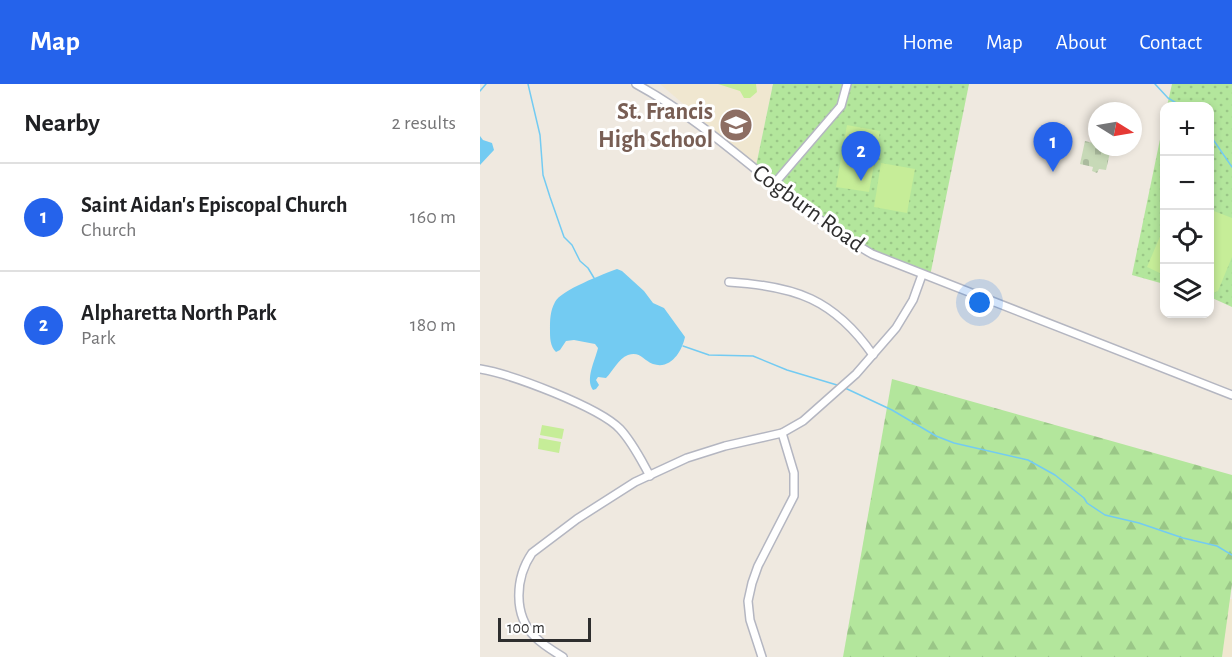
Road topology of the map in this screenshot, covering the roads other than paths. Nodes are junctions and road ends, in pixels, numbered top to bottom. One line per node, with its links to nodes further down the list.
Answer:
1 (636, 84): 3 (street, Cogburn Road)
2 (847, 84): 3 (street)
3 (774, 184): 4 (street, Cogburn Road)
4 (922, 275): 6 (street); 8 (street, Cogburn Road)
5 (729, 282): 6 (street)
6 (873, 355): 9 (street)
7 (480, 369): 10 (street)
8 (1232, 395)
9 (782, 433): 10 (street); 12 (street)
10 (650, 476): 11 (street)
11 (563, 657)
12 (762, 657)

